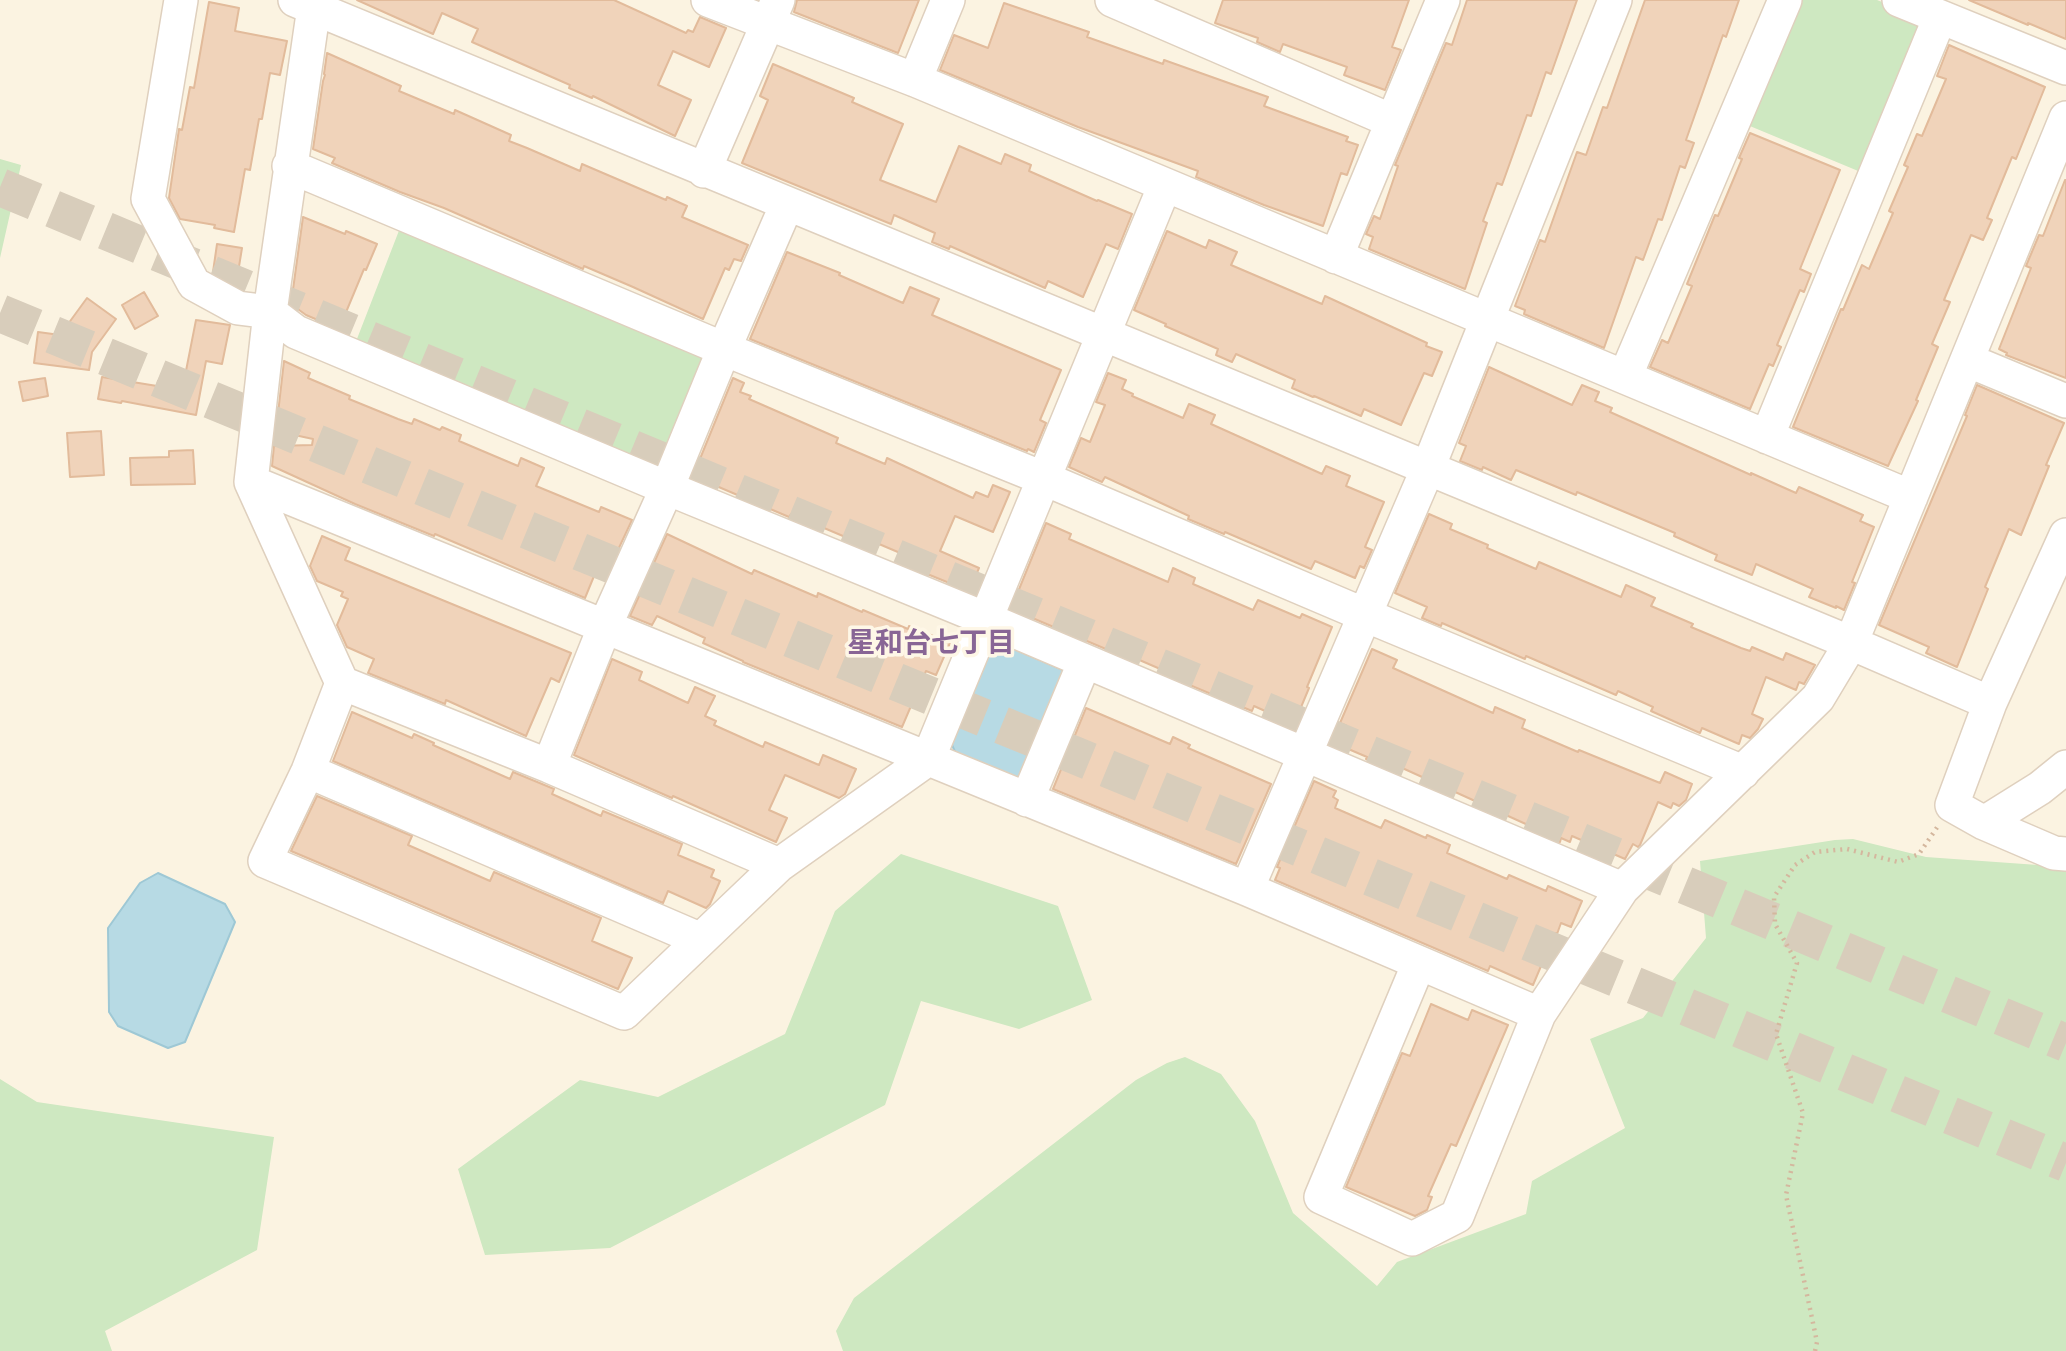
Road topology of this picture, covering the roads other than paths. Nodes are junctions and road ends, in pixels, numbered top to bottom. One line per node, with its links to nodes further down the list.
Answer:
1 (181, 0): 21 (street)
2 (708, 0): 10 (street)
3 (948, 0): 13 (street)
4 (1112, 0): 15 (street)
5 (1443, 0): 15 (street)
6 (1615, 0): 22 (street)
7 (1785, 0): 26 (street)
8 (1899, 0): 11 (street)
9 (308, 3): 16 (street); 17 (street)
10 (773, 12): 13 (street); 17 (street)
11 (1940, 17): 12 (street); 28 (street)
12 (2066, 68)
13 (915, 80): 18 (street)
14 (2066, 118): 25 (street)
15 (1392, 121): 20 (street)
16 (289, 166): 21 (street); 24 (street)
17 (704, 171): 19 (street)
18 (1165, 185): 20 (street); 23 (street)
19 (787, 204): 23 (street); 24 (street)
20 (1336, 257): 22 (street)
21 (270, 312): 31 (street); 32 (street)
22 (1487, 320): 26 (street); 29 (street)
23 (1102, 334): 29 (street); 30 (street)
24 (724, 349): 30 (street); 32 (street)
25 (1967, 360): 27 (street); 33 (street)
26 (1625, 377): 28 (street)
27 (2066, 401)
28 (1767, 437): 33 (street)
29 (1428, 468): 35 (street); 38 (street)
30 (1045, 479): 35 (street); 36 (street)
31 (251, 482): 37 (street); 40 (street)
32 (667, 488): 36 (street); 37 (street)
33 (1911, 497): 38 (street)
34 (2066, 535): 41 (street)
35 (1365, 615): 42 (street); 47 (street)
36 (986, 619): 39 (street); 43 (street)
37 (605, 626): 43 (street); 44 (street)
38 (1851, 643): 41 (street); 47 (street)
39 (1085, 661): 42 (street); 48 (street)
40 (342, 683): 44 (street); 46 (street)
41 (1990, 703): 49 (street)
42 (1306, 753): 52 (street); 53 (street)
43 (928, 759): 48 (street); 51 (street)
44 (549, 766): 51 (street)
45 (2066, 767): 49 (street)
46 (308, 771): 54 (street); 54 (street)
47 (1743, 772): 53 (street)
48 (1027, 800): 52 (street)
49 (1984, 824): 50 (street)
50 (2066, 854)
51 (779, 865): 54 (street)
52 (1247, 889): 55 (street)
53 (1622, 889): 56 (street)
54 (699, 939)
55 (1419, 962): 56 (street); 56 (street)
56 (1539, 1014)

